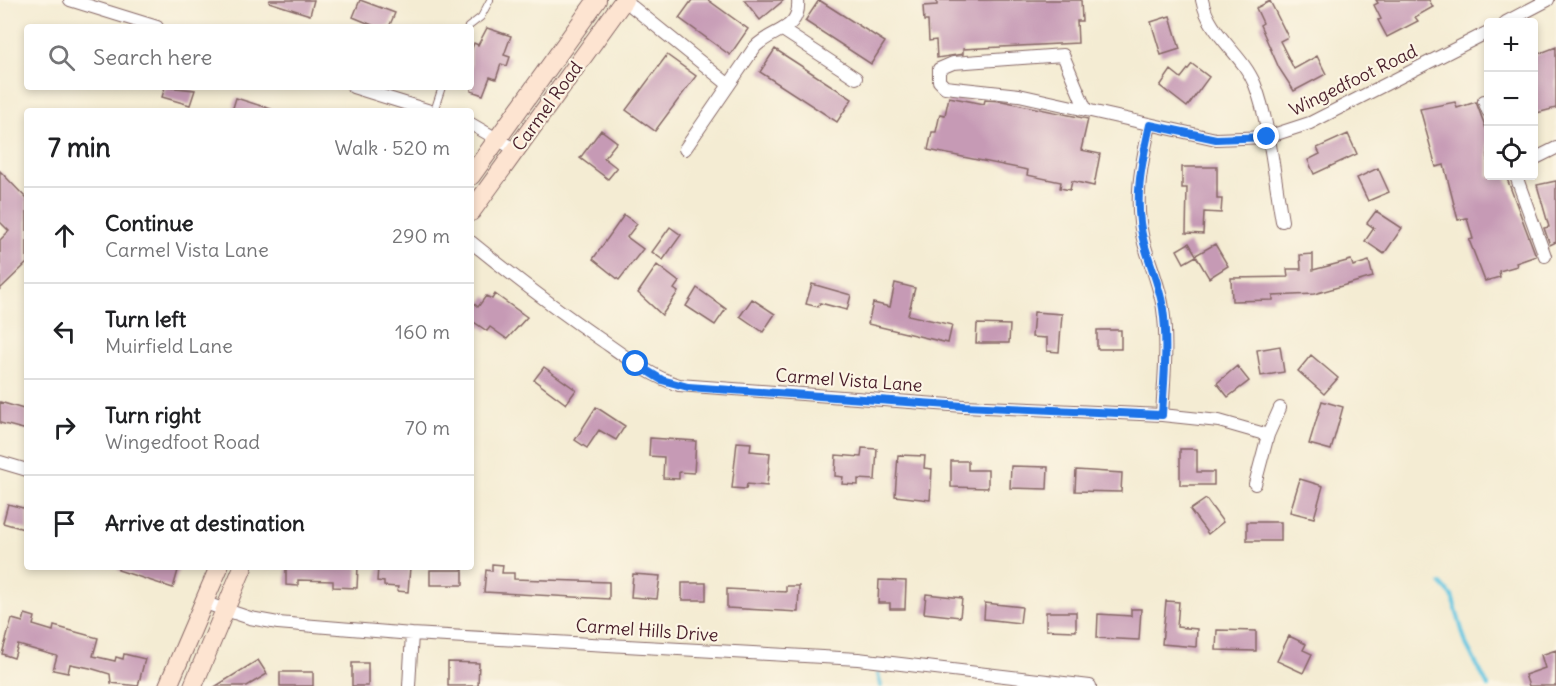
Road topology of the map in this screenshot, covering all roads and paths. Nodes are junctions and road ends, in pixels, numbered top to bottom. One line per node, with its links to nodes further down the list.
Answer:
1 (70, 0): 9 (street)
2 (490, 0): 10 (lane)
3 (597, 0): 23 (main road, Carmel Road)
4 (624, 0): 14 (street); 26 (main road, Carmel Road)
5 (798, 0): 11 (street)
6 (1202, 0): 22 (street)
7 (1548, 0): 8 (street)
8 (1514, 18)
9 (147, 24)
10 (472, 24)
11 (784, 31): 13 (street); 14 (street)
12 (1484, 34): 22 (street, Wingedfoot Road)
13 (856, 78)
14 (729, 85): 25 (street)
15 (363, 90): 17 (street)
16 (441, 90): 18 (lane)
17 (422, 108)
18 (433, 108)
19 (1086, 110): 19 (street, Wingedfoot Road); 20 (street, Wingedfoot Road)
20 (1150, 125): 22 (street, Wingedfoot Road); 35 (street)
21 (474, 126): 23 (street)
22 (1267, 137): 31 (street)
23 (498, 138): 26 (street); 28 (main road, Carmel Road)
24 (1556, 148): 27 (street)
25 (685, 149)
26 (516, 150): 30 (main road, Carmel Road)
27 (1538, 157)
28 (474, 172)
29 (1517, 180): 33 (street)
30 (474, 208)
31 (1282, 221)
32 (474, 244): 35 (street, Carmel Vista Lane)
33 (1545, 256)
34 (1280, 408): 36 (street)
35 (1162, 415): 36 (street, Carmel Vista Lane)
36 (1268, 435): 39 (street)
37 (0, 462): 38 (street)
38 (24, 469)
39 (1255, 484)
40 (218, 570): 42 (main road)
41 (242, 570): 43 (main road)
42 (205, 603): 43 (street, Carmel Hills Drive); 46 (main road)
43 (225, 610): 44 (street, Carmel Hills Drive); 47 (main road)
44 (412, 634): 45 (street, Carmel Hills Drive); 48 (street)
45 (1011, 681): 49 (street, Carmel Hills Drive)
46 (168, 686)
47 (193, 686)
48 (409, 686)
49 (1090, 686)

